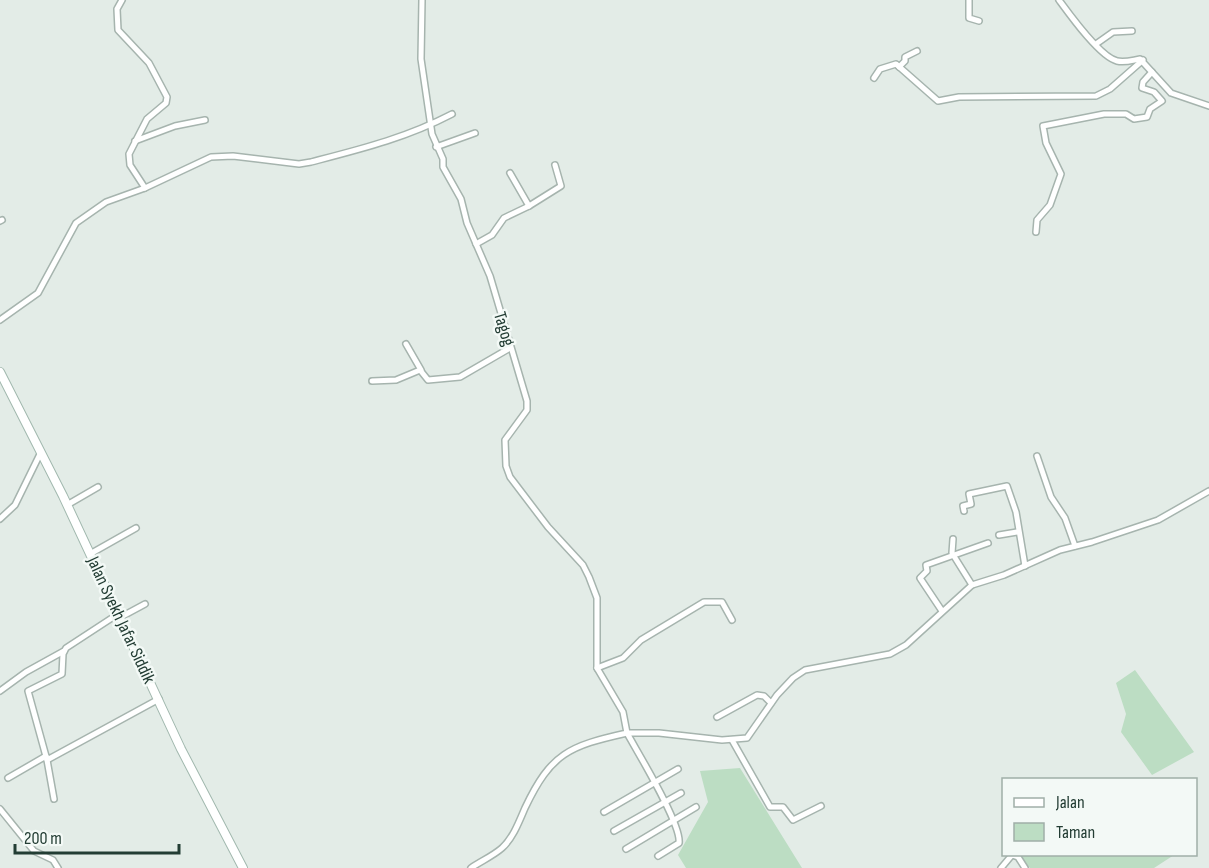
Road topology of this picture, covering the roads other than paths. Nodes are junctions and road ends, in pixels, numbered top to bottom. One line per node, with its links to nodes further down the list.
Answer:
1 (122, 0): 18 (street)
2 (422, 0): 16 (street, Tagog)
3 (969, 0): 5 (street)
4 (1059, 0): 7 (street)
5 (979, 21)
6 (1131, 30): 7 (street)
7 (1096, 44): 9 (street)
8 (917, 51): 10 (street)
9 (1143, 60): 10 (street); 11 (street)
10 (900, 67): 12 (street)
11 (1152, 72): 13 (street); 24 (street)
12 (874, 78)
13 (1209, 106)
14 (452, 114): 16 (street)
15 (205, 120): 18 (street)
16 (431, 126): 19 (street, Tagog); 22 (street)
17 (475, 133): 19 (street)
18 (134, 142): 22 (street)
19 (436, 147): 25 (street, Tagog)
20 (555, 165): 23 (street)
21 (510, 173): 23 (street)
22 (145, 188): 26 (street)
23 (529, 206): 25 (street)
24 (1036, 232)
25 (476, 244): 28 (street, Tagog)
26 (0, 320)
27 (406, 344): 29 (street)
28 (510, 348): 29 (street); 54 (street, Tagog)
29 (421, 370): 31 (street)
30 (0, 372): 32 (main road, Jalan Syekh Jafar Siddik)
31 (372, 381)
32 (41, 452): 36 (main road, Jalan Syekh Jafar Siddik); 38 (street)
33 (1037, 456): 44 (street)
34 (98, 487): 36 (street)
35 (1209, 491): 44 (street)
36 (67, 505): 46 (main road, Jalan Syekh Jafar Siddik)
37 (964, 512): 40 (street)
38 (0, 519)
39 (135, 528): 46 (street)
40 (1017, 532): 41 (street); 47 (street)
41 (999, 535)
42 (953, 539): 45 (street)
43 (988, 543): 45 (street)
44 (1075, 546): 47 (street)
45 (952, 553): 48 (street); 50 (street)
46 (90, 554): 51 (main road, Jalan Syekh Jafar Siddik)
47 (1025, 566): 48 (street)
48 (972, 585): 50 (street)
49 (145, 604): 51 (street)
50 (942, 611): 57 (street)
51 (119, 616): 53 (street); 56 (main road, Jalan Syekh Jafar Siddik)
52 (732, 620): 54 (street)
53 (64, 651): 55 (street); 61 (street)
54 (597, 668): 59 (street)
55 (0, 691)
56 (159, 699): 61 (street); 79 (main road, Jalan Syekh Jafar Siddik)
57 (771, 703): 58 (street); 60 (street)
58 (717, 717)
59 (627, 733): 60 (street); 64 (street); 80 (street)
60 (732, 740): 68 (street)
61 (47, 758): 63 (street); 66 (street)
62 (678, 770): 64 (street)
63 (9, 778)
64 (654, 784): 67 (street); 71 (street)
65 (681, 793): 67 (street)
66 (54, 799)
67 (664, 803): 72 (street); 73 (street)
68 (821, 806)
69 (696, 807): 72 (street)
70 (0, 808): 78 (street)
71 (604, 812)
72 (674, 821): 74 (street); 75 (street)
73 (614, 831)
74 (626, 849)
75 (658, 856)
76 (1011, 856): 81 (street)
77 (1015, 856): 82 (street)
78 (58, 868)
79 (243, 868)
80 (471, 868)
81 (1001, 868)
82 (1025, 868)

